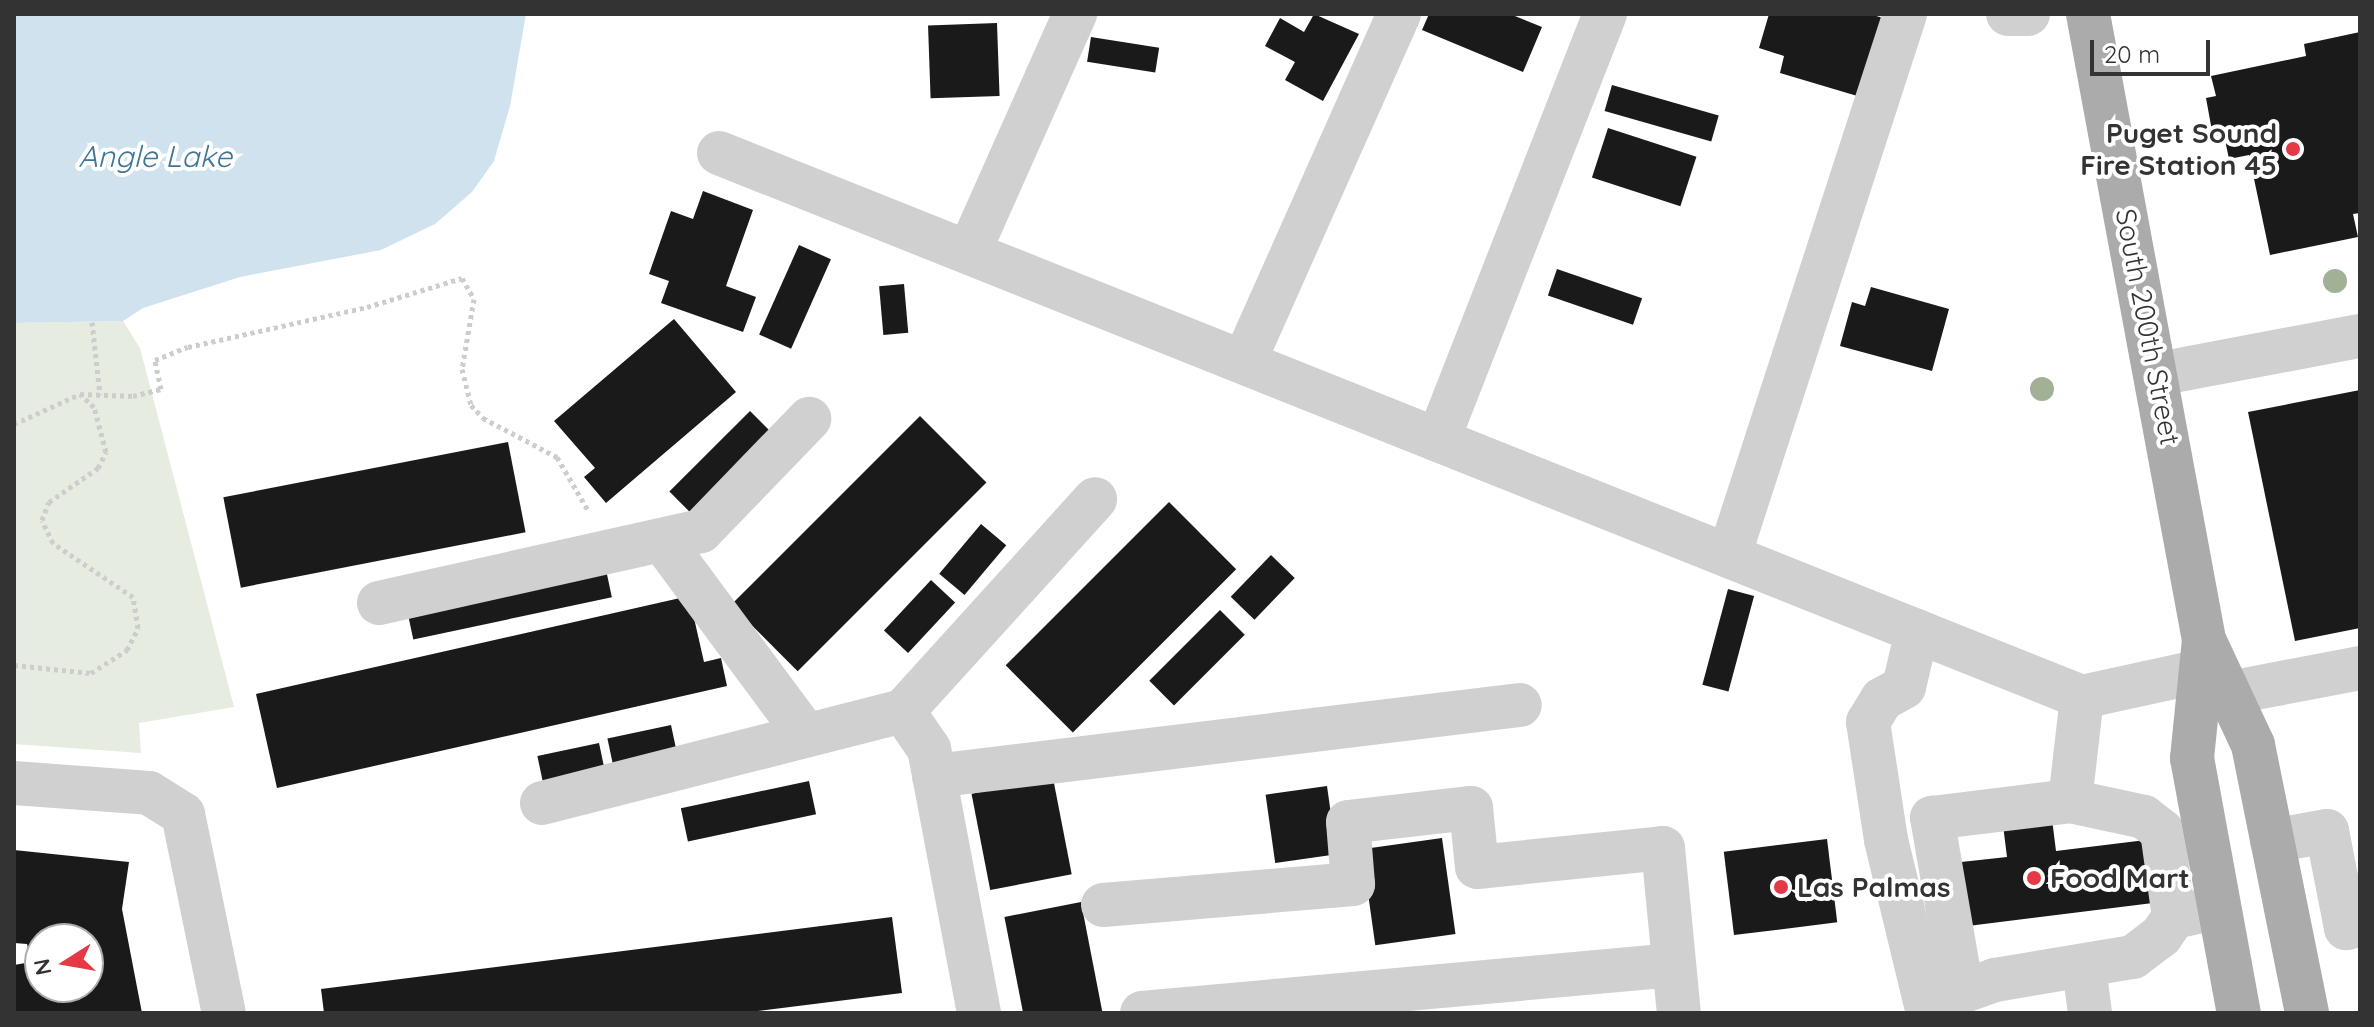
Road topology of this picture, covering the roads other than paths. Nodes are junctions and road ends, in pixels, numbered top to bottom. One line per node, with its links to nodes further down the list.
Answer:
1 (1075, 14): 9 (street)
2 (1399, 14): 11 (street)
3 (1605, 14): 14 (street)
4 (1905, 14): 17 (street)
5 (2008, 14): 6 (street)
6 (2028, 14)
7 (2088, 14): 12 (main road, South 200th Street)
8 (719, 153): 9 (street)
9 (969, 252): 11 (street)
10 (2360, 336): 12 (street)
11 (1244, 362): 14 (street)
12 (2158, 374): 20 (main road, South 200th Street)
13 (809, 419): 16 (street)
14 (1438, 440): 17 (street)
15 (1095, 499): 24 (street)
16 (664, 543): 18 (street); 25 (street)
17 (1729, 556): 19 (street)
18 (379, 603)
19 (1917, 631): 22 (street); 38 (street)
20 (2212, 668): 21 (street); 22 (street); 30 (main road, South 200th Street); 32 (main road, South 200th Street)
21 (2360, 668)
22 (2082, 697): 28 (street)
23 (1520, 705): 26 (street)
24 (903, 711): 25 (street); 26 (street)
25 (806, 735): 29 (street)
26 (934, 776): 40 (street)
27 (14, 783): 39 (street)
28 (2070, 801): 33 (street); 38 (street)
29 (542, 803)
30 (2272, 841): 34 (street); 45 (main road, South 200th Street)
31 (1103, 905): 35 (street)
32 (2220, 909): 33 (street); 44 (main road, South 200th Street)
33 (2174, 917): 36 (street)
34 (2360, 925)
35 (1674, 965): 37 (street); 42 (street)
36 (2084, 967): 38 (street); 43 (street)
37 (1417, 1001): 41 (street)
38 (1939, 1003)
39 (224, 1013)
40 (979, 1013)
41 (1142, 1013)
42 (1679, 1013)
43 (2090, 1013)
44 (2239, 1013)
45 (2307, 1013)

